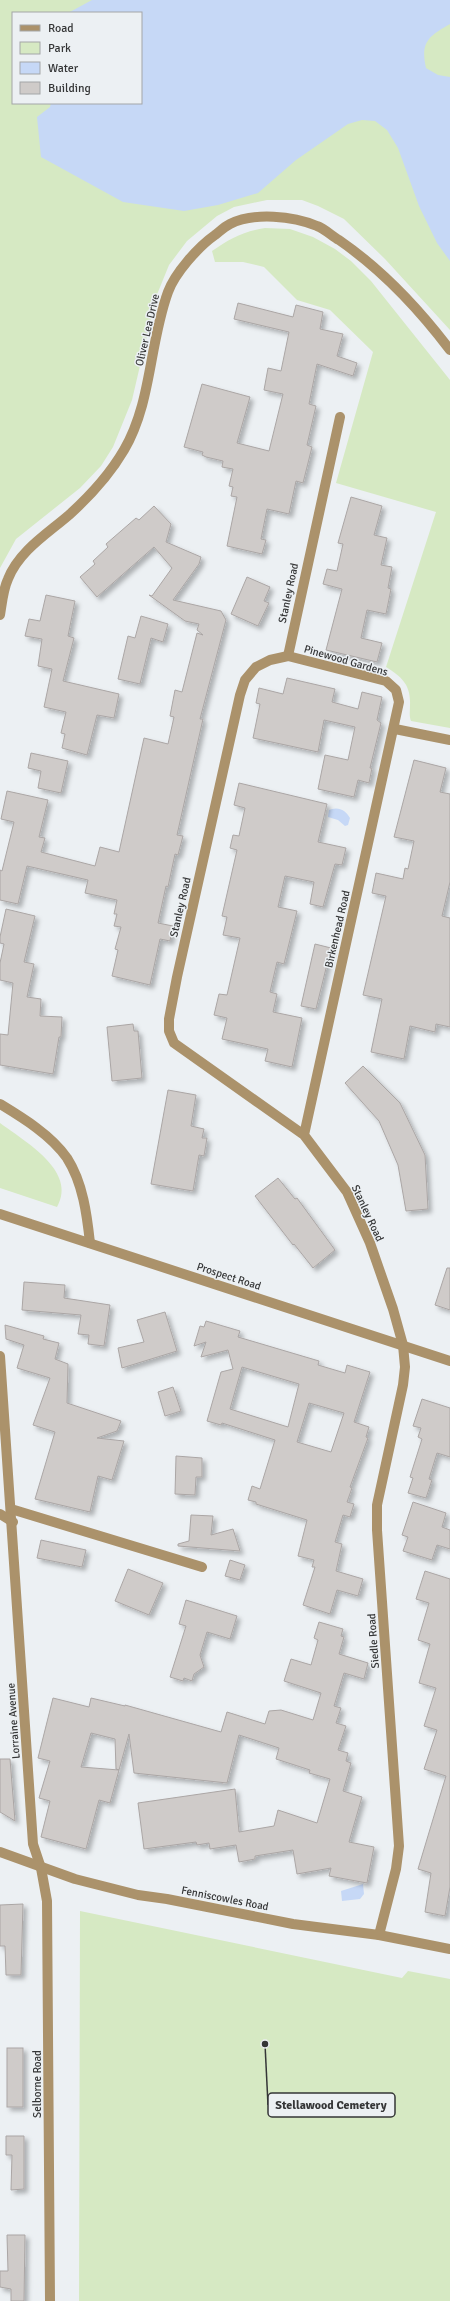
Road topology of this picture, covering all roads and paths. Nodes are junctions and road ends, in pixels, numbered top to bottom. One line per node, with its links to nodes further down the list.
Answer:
1 (450, 350): 3 (street, Oliver Lea Drive)
2 (340, 417): 4 (street, Stanley Road)
3 (0, 615)
4 (288, 656): 5 (street, Pinewood Gardens); 8 (street, Stanley Road)
5 (395, 729): 6 (street); 8 (street, Birkenhead Road)
6 (450, 740)
7 (0, 1104): 10 (street)
8 (304, 1135): 11 (street, Stanley Road)
9 (0, 1214): 10 (street, Prospect Road)
10 (90, 1243): 11 (street, Prospect Road)
11 (403, 1345): 13 (street, Prospect Road); 20 (street, Siedle Road)
12 (0, 1356): 14 (street, Lorraine Avenue)
13 (450, 1361)
14 (11, 1509): 16 (street, Lorraine Avenue); 17 (street)
15 (0, 1514): 16 (street)
16 (13, 1522): 19 (street, Lorraine Avenue)
17 (202, 1566)
18 (0, 1852): 19 (street, Fenniscowles Road)
19 (41, 1868): 20 (street, Fenniscowles Road); 22 (street, Selborne Road)
20 (379, 1935): 21 (street, Fenniscowles Road)
21 (450, 1949)
22 (50, 2301)

